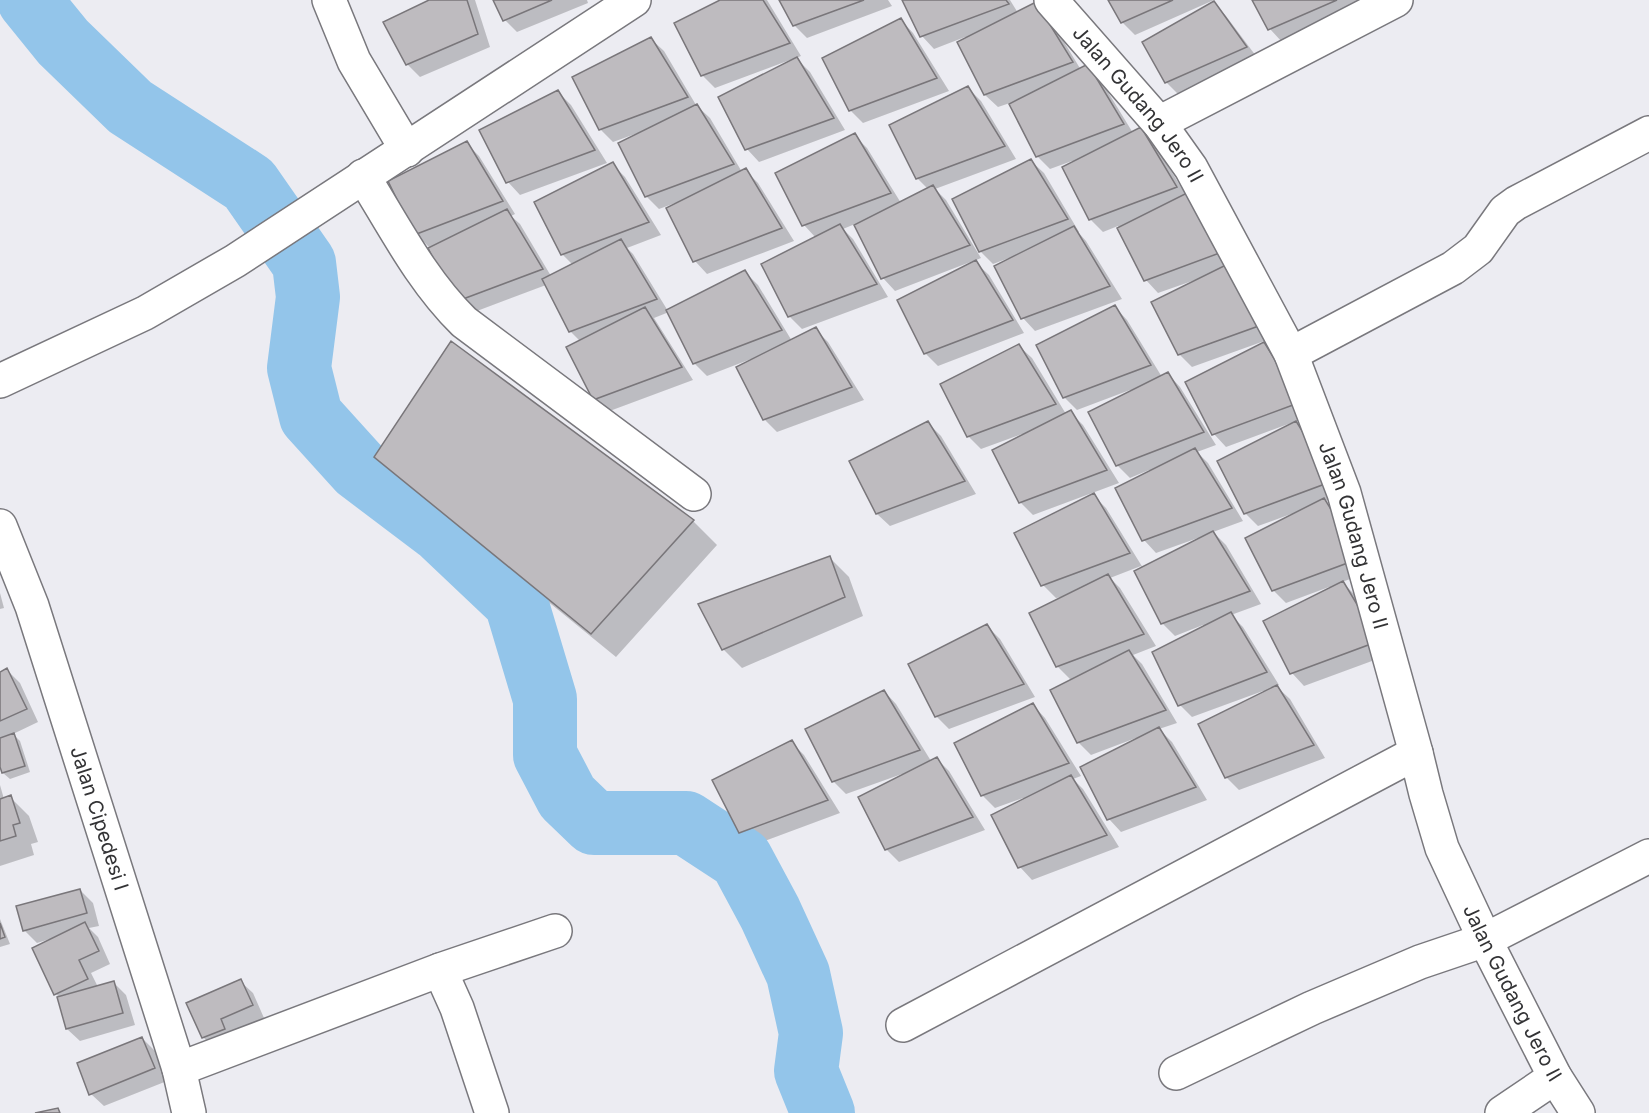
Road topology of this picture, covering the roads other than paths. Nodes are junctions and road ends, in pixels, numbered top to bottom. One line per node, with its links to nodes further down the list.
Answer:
1 (329, 0): 7 (street)
2 (634, 0): 7 (street)
3 (1051, 0): 5 (street, Jalan Gudang Jero II)
4 (1396, 0): 5 (street)
5 (1159, 123): 9 (street, Jalan Gudang Jero II)
6 (1649, 133): 9 (street)
7 (407, 150): 8 (street)
8 (363, 176): 10 (street); 11 (street)
9 (1291, 354): 13 (street, Jalan Gudang Jero II)
10 (0, 381)
11 (694, 494)
12 (0, 526): 19 (street, Jalan Cipedesi I)
13 (1416, 753): 16 (street, Jalan Gudang Jero II); 18 (street)
14 (1649, 856): 16 (street)
15 (555, 932): 17 (street)
16 (1485, 940): 20 (street); 21 (street, Jalan Gudang Jero II)
17 (440, 970): 19 (street); 23 (street)
18 (903, 1025)
19 (179, 1069): 22 (street, Jalan Cipedesi I)
20 (1176, 1073)
21 (1556, 1077): 24 (street); 25 (street, Jalan Gudang Jero II)
22 (189, 1113)
23 (492, 1113)
24 (1502, 1113)
25 (1578, 1113)

